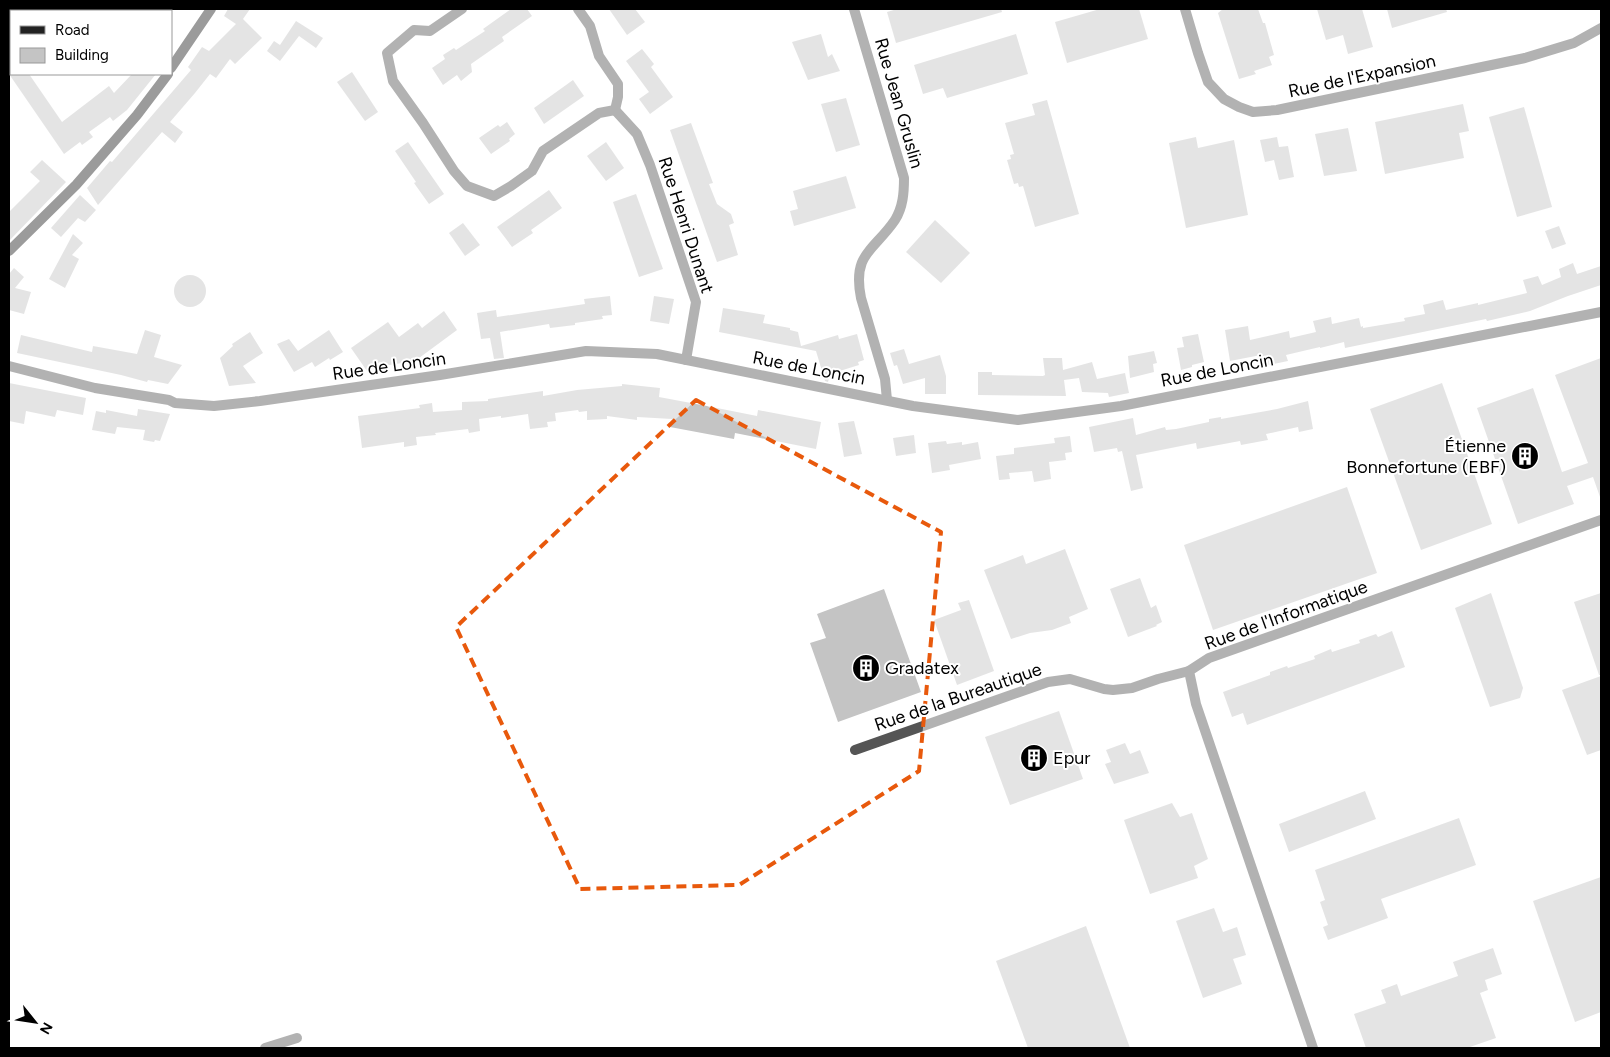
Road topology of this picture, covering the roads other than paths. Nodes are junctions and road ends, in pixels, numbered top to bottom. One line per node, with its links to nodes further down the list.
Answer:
1 (211, 9): 7 (main road)
2 (462, 9): 9 (street)
3 (578, 9): 9 (street)
4 (854, 9): 14 (street, Rue Jean Gruslin)
5 (1185, 9): 6 (street, Rue de l'Expansion)
6 (1601, 28)
7 (172, 67)
8 (167, 75): 10 (main road)
9 (615, 110): 12 (street, Rue Henri Dunant)
10 (9, 251)
11 (1601, 312): 14 (street, Rue de Loncin)
12 (686, 360): 13 (street, Rue de Loncin); 14 (street, Rue de Loncin)
13 (9, 366)
14 (887, 400)
15 (1601, 520): 16 (street, Rue de l'Informatique)
16 (1189, 671): 17 (street, Rue de la Bureautique); 20 (street, Rue de l'Informatique)
17 (854, 750)
18 (297, 1038): 19 (street)
19 (265, 1048)
20 (1313, 1048)

